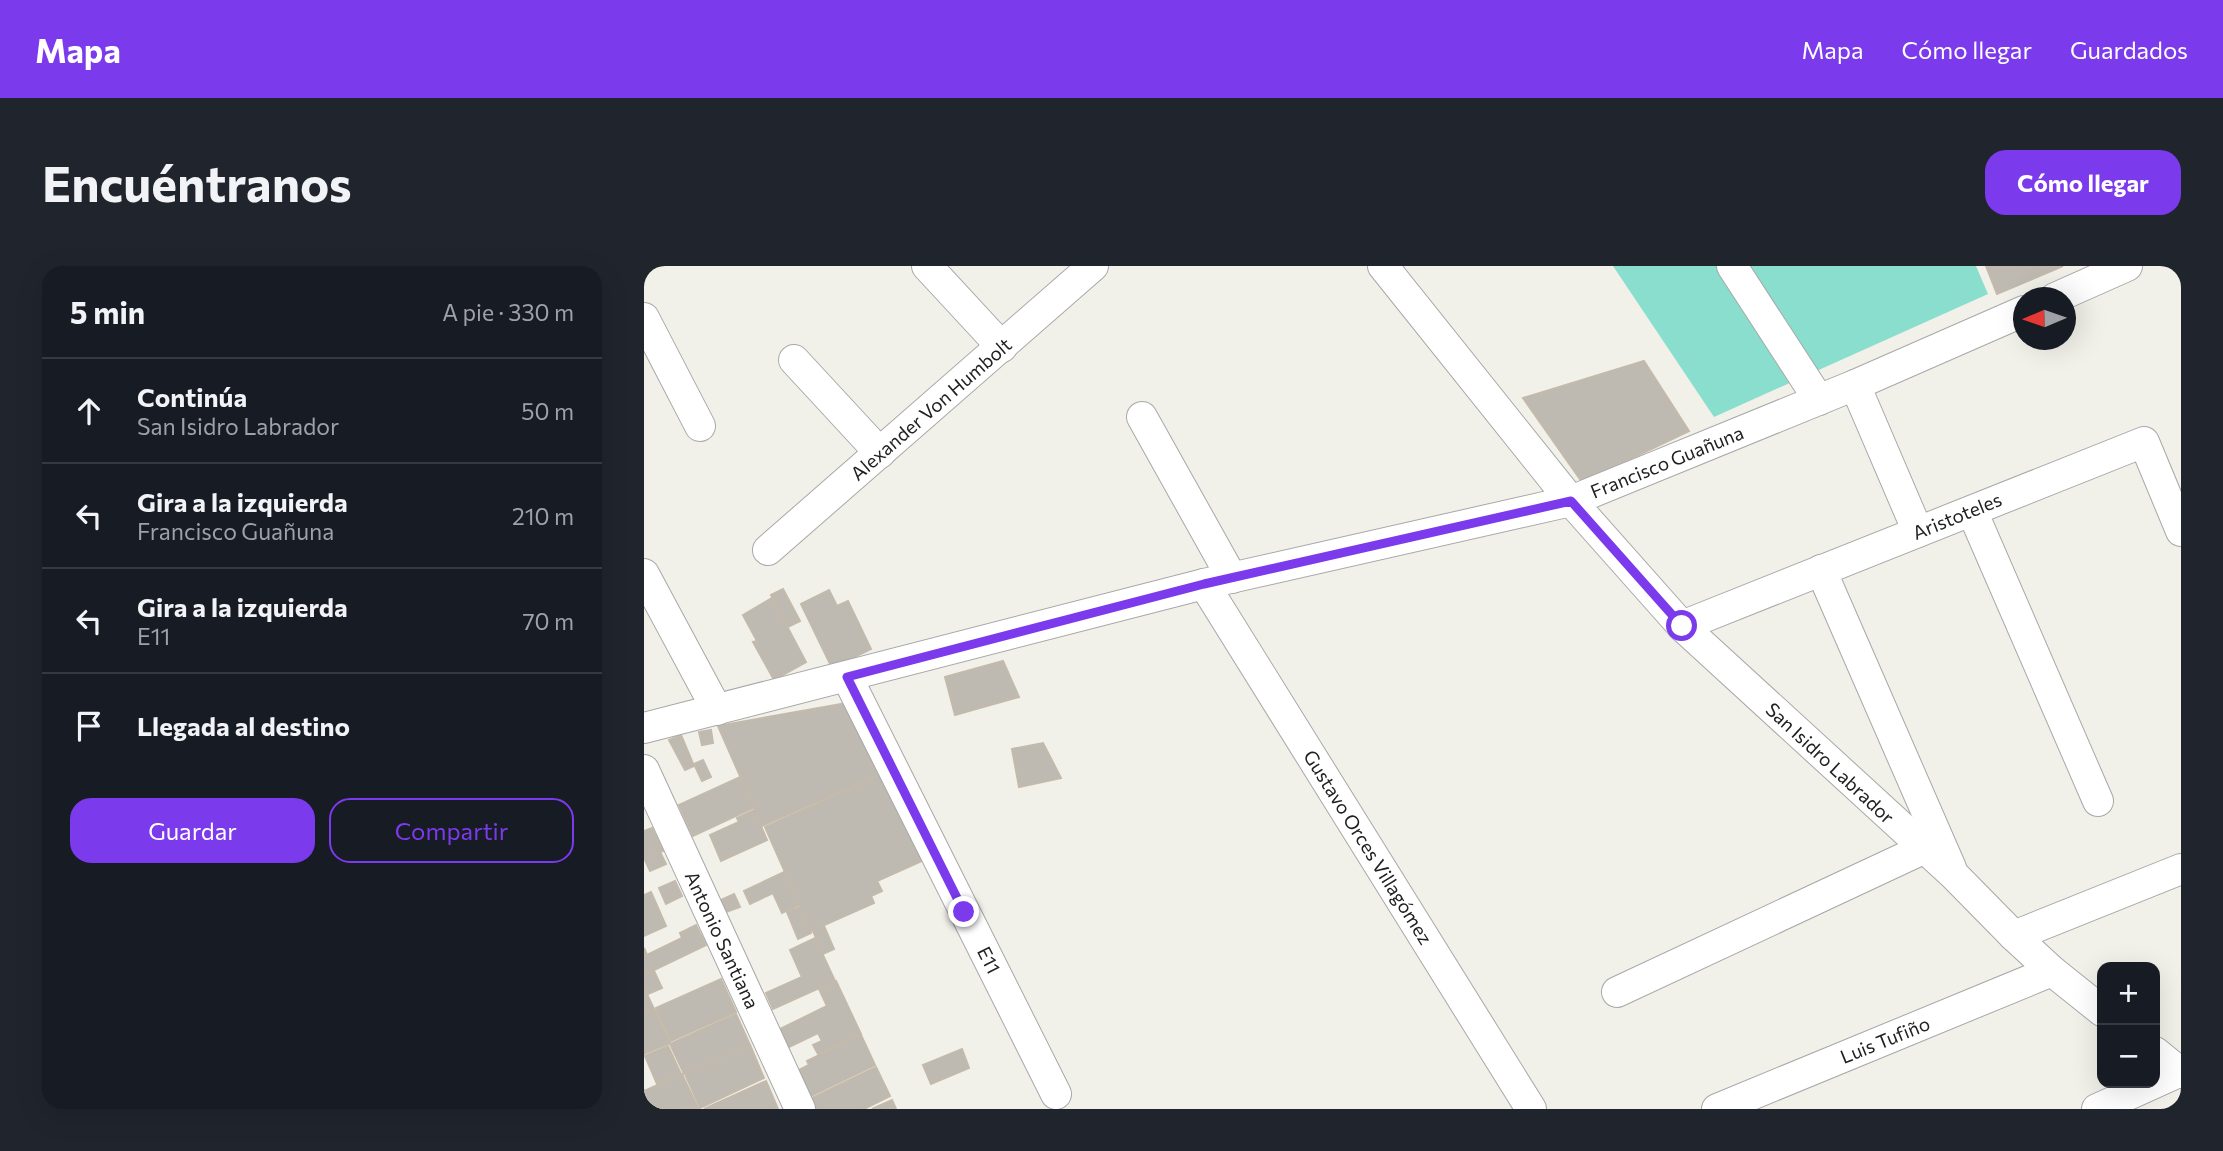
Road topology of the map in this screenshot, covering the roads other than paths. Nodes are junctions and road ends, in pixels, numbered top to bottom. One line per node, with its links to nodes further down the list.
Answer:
1 (927, 266): 9 (street)
2 (1093, 266): 9 (street, Alexander Von Humbolt)
3 (1382, 266): 16 (street, San Isidro Labrador)
4 (1732, 266): 12 (street)
5 (2127, 266): 6 (street)
6 (2076, 289)
7 (2013, 316): 11 (street, Francisco Guañuna)
8 (644, 318): 14 (street)
9 (1002, 347): 15 (street, Alexander Von Humbolt)
10 (794, 360): 15 (street)
11 (1855, 385): 12 (street, Francisco Guañuna); 19 (street)
12 (1819, 400): 16 (street, Francisco Guañuna)
13 (1142, 417): 23 (street, Gustavo Orces Villagómez)
14 (700, 426)
15 (880, 453): 20 (street, Alexander Von Humbolt)
16 (1571, 501): 23 (street, Francisco Guañuna); 24 (street, San Isidro Labrador)
17 (1972, 511): 18 (street, Aristoteles); 19 (street, Aristoteles); 29 (street)
18 (2181, 531)
19 (1918, 532): 21 (street, Aristoteles)
20 (768, 550)
21 (1821, 570): 24 (street, Aristoteles); 32 (street)
22 (644, 573): 26 (street)
23 (1218, 581): 25 (street, Francisco Guañuna); 41 (street, Gustavo Orces Villagómez)
24 (1682, 626): 30 (street, San Isidro Labrador)
25 (847, 677): 26 (street, Francisco Guañuna); 39 (street, E11)
26 (717, 710): 27 (street, Francisco Guañuna)
27 (644, 728)
28 (644, 770): 40 (street, Antonio Santiana)
29 (2098, 801)
30 (1923, 849): 32 (street, San Isidro Labrador); 35 (street)
31 (2181, 869): 33 (street)
32 (1954, 875): 33 (street, San Isidro Labrador)
33 (2014, 936): 34 (street, San Isidro Labrador)
34 (2052, 971): 36 (street, San Isidro Labrador); 42 (street, Luis Tufiño)
35 (1617, 992)
36 (2097, 1007)
37 (2160, 1056): 38 (street)
38 (2181, 1072): 43 (street)
39 (1056, 1094)
40 (800, 1109)
41 (1531, 1109)
42 (1717, 1109)
43 (2097, 1109)

